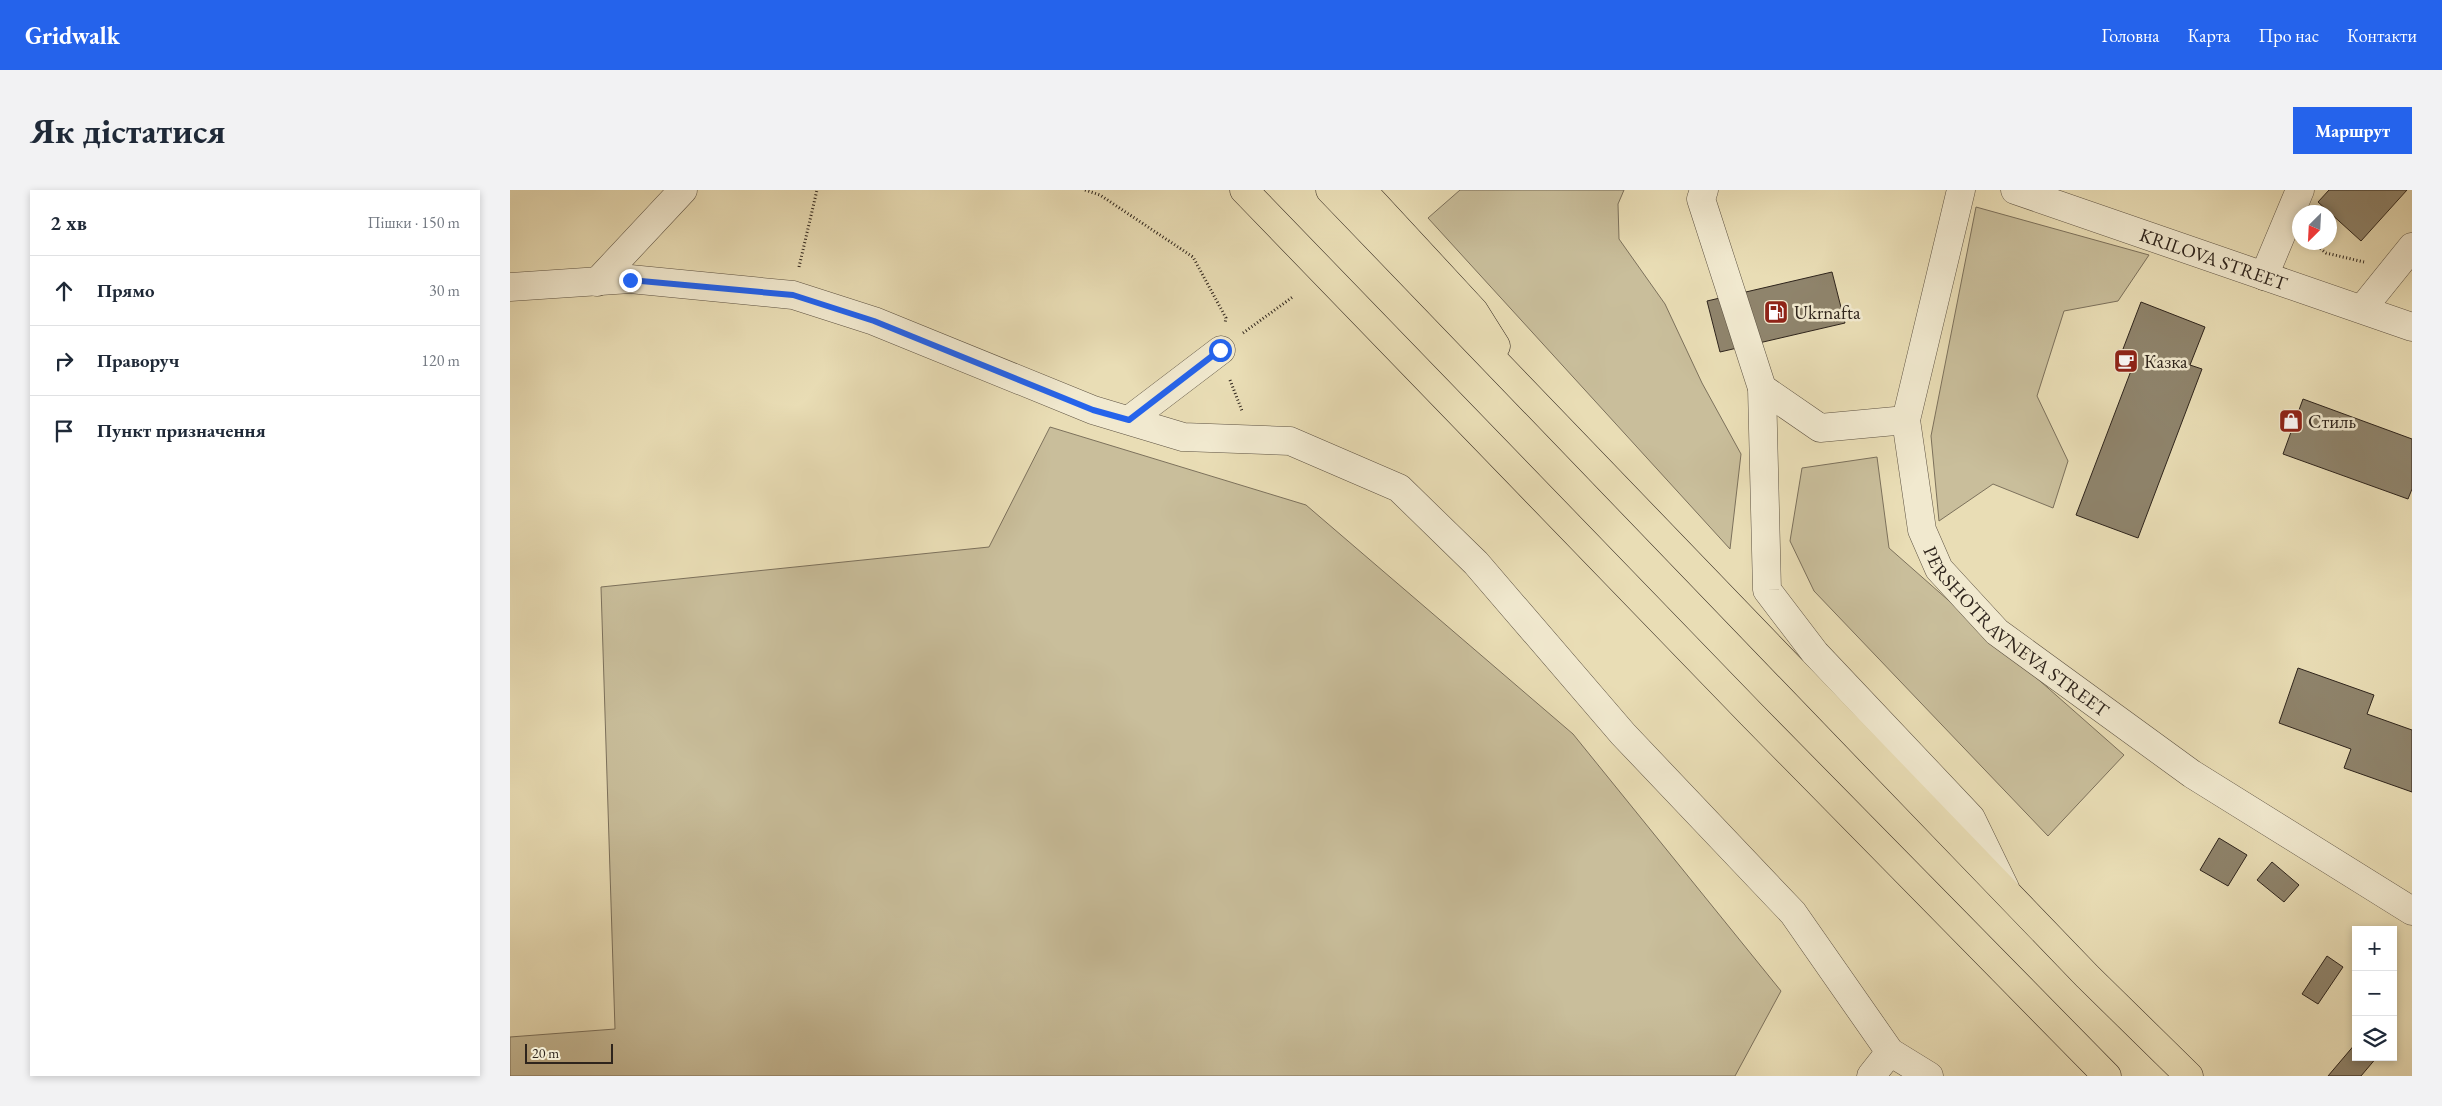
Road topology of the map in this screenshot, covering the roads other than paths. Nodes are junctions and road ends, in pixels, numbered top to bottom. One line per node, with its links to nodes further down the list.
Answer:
1 (683, 190): 11 (street)
2 (1244, 190): 25 (highway)
3 (1330, 190): 17 (highway)
4 (1362, 190): 17 (highway)
5 (1704, 190): 16 (street)
6 (1960, 190): 19 (street, PERSHOTRAVNEVA STREET)
7 (2015, 190): 10 (street, KRILOVA STREET)
8 (2300, 190): 10 (street)
9 (2412, 247): 13 (street)
10 (2264, 276): 13 (street, KRILOVA STREET)
11 (597, 282): 12 (street); 18 (street)
12 (510, 287)
13 (2362, 310): 14 (street, KRILOVA STREET)
14 (2412, 326)
15 (1220, 350): 18 (street)
16 (1762, 388): 19 (street); 20 (street)
17 (1528, 396): 20 (highway)
18 (1129, 420): 22 (street)
19 (1906, 420): 21 (street, PERSHOTRAVNEVA STREET)
20 (2008, 894): 26 (highway)
21 (2412, 911)
22 (1890, 1052): 23 (street); 24 (street)
23 (1871, 1076)
24 (1929, 1076)
25 (2107, 1076)
26 (2189, 1076)

